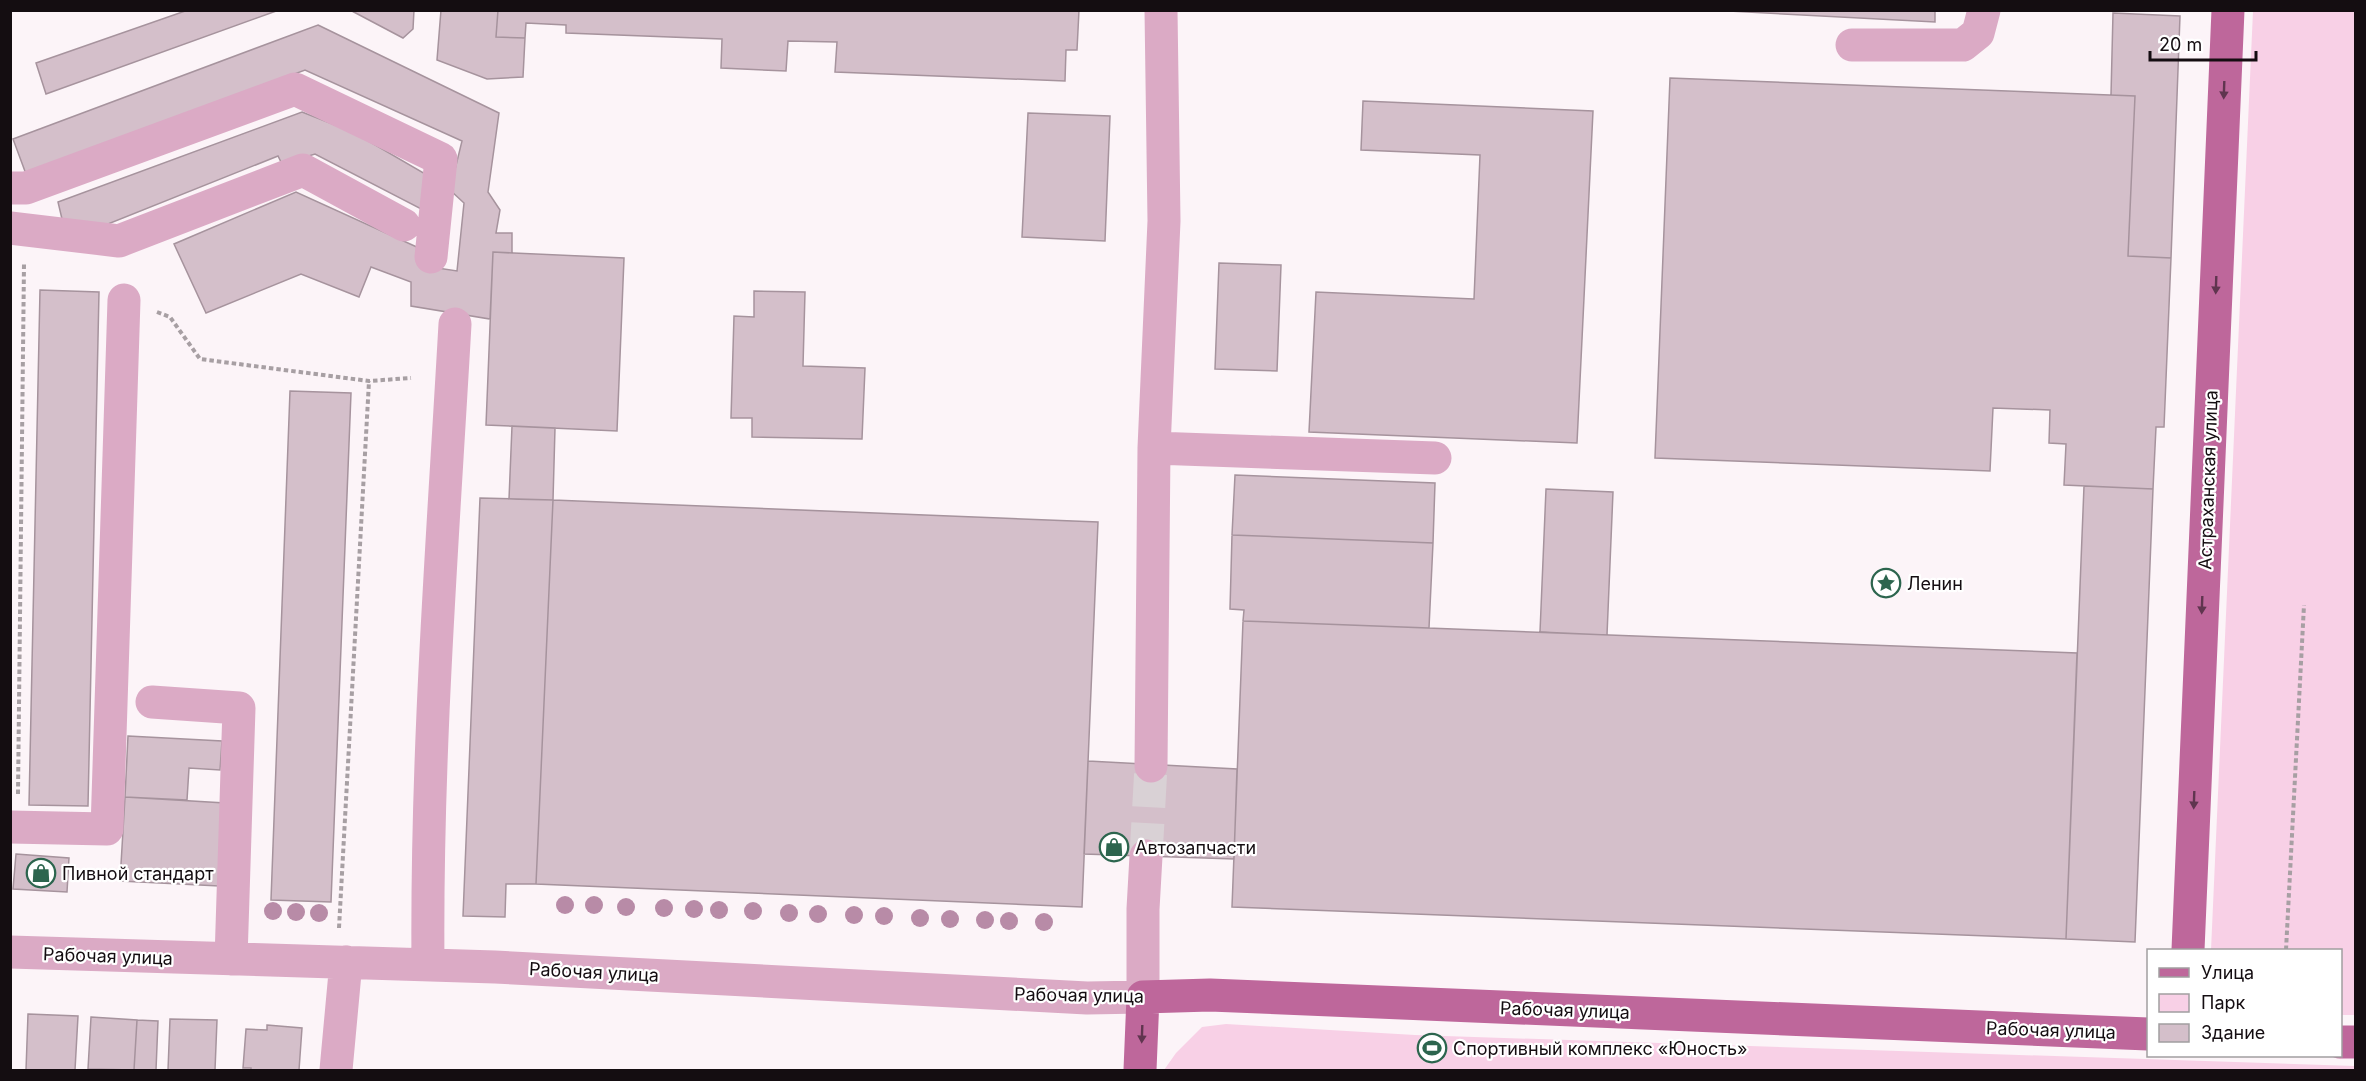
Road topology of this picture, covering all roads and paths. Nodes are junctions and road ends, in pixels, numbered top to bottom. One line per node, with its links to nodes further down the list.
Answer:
1 (1161, 10): 14 (street)
2 (1984, 10): 4 (street)
3 (2228, 10): 23 (main road, Астраханская улица, one-way to 23)
4 (1852, 45)
5 (10, 188): 8 (street)
6 (404, 225): 7 (street)
7 (10, 228)
8 (431, 256)
9 (25, 266): 19 (path)
10 (124, 300): 13 (path); 19 (street)
11 (455, 324): 27 (street)
12 (411, 378): 13 (path)
13 (369, 381): 21 (path)
14 (1154, 448): 15 (street); 18 (street)
15 (1435, 458)
16 (2304, 605): 22 (path)
17 (152, 702): 25 (street)
18 (1152, 766)
19 (14, 827)
20 (1146, 856): 28 (street)
21 (339, 928)
22 (2286, 948)
23 (2188, 949)
24 (10, 952): 25 (street, Рабочая улица)
25 (231, 959): 26 (street, Рабочая улица)
26 (346, 962): 27 (street, Рабочая улица); 30 (street)
27 (428, 965): 28 (street, Рабочая улица)
28 (1143, 997): 29 (main road, Рабочая улица); 31 (main road, one-way to 31)
29 (2147, 1034)
30 (336, 1071)
31 (1140, 1071)

